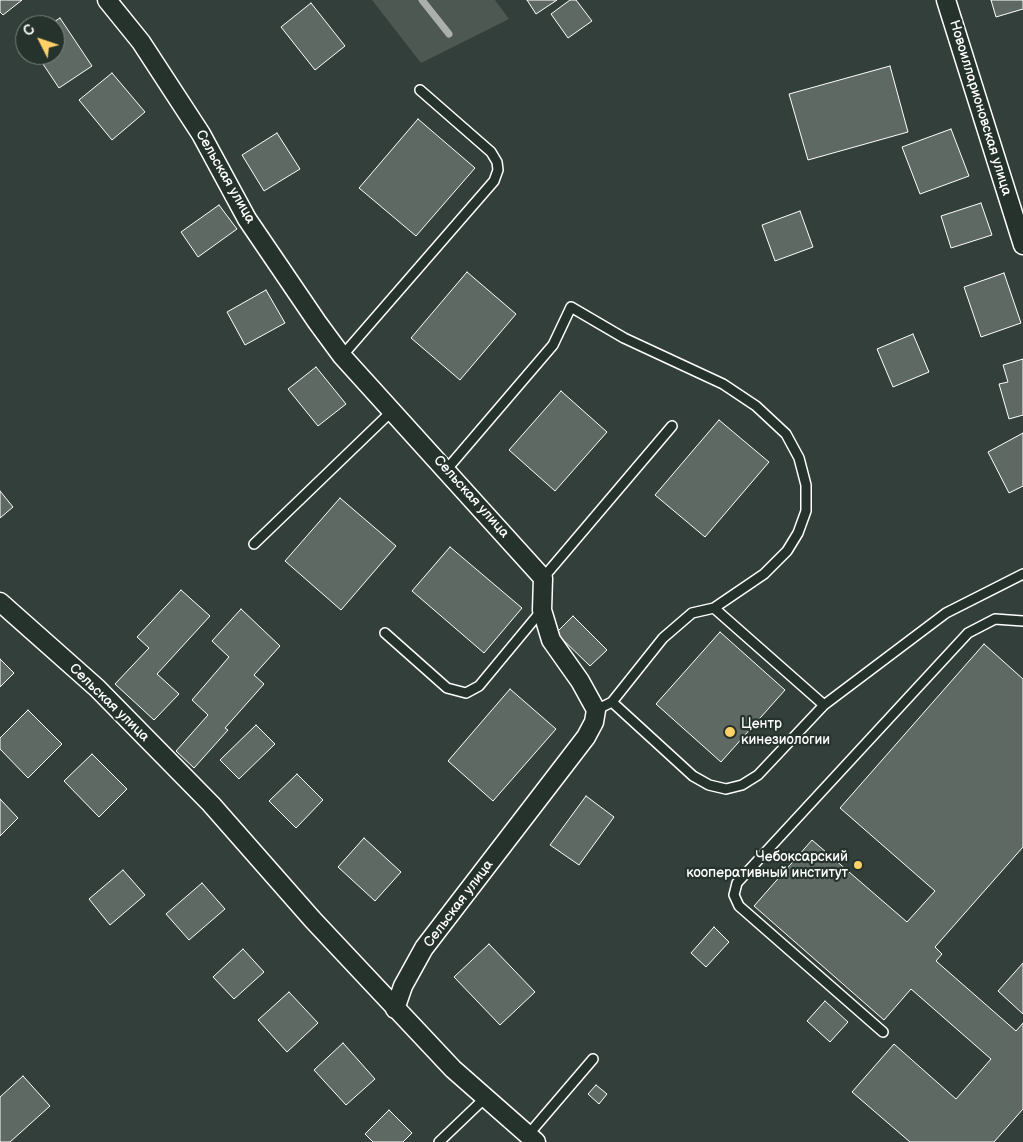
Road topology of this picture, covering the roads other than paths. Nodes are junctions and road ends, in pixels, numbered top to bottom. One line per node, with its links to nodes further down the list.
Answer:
1 (107, 0): 5 (street, Сельская улица)
2 (946, 0): 4 (street, Новоилларионовская улица)
3 (420, 90): 5 (lane)
4 (1023, 245)
5 (342, 356): 6 (street, Сельская улица)
6 (392, 411): 8 (street, Сельская улица); 9 (lane)
7 (672, 426): 11 (lane)
8 (447, 469): 11 (street, Сельская улица); 13 (lane)
9 (254, 544)
10 (1023, 574): 18 (lane)
11 (543, 578): 14 (street)
12 (0, 602): 20 (street, Сельская улица)
13 (714, 608): 17 (lane); 18 (lane)
14 (542, 610): 16 (lane); 19 (street)
15 (1023, 621): 21 (lane)
16 (385, 633)
17 (612, 702): 18 (lane); 19 (lane)
18 (824, 705)
19 (596, 710): 20 (street, Сельская улица)
20 (395, 1009): 23 (street, Сельская улица)
21 (883, 1032)
22 (593, 1059): 24 (lane)
23 (486, 1098): 24 (street, Сельская улица); 25 (lane)
24 (532, 1138)
25 (439, 1142)

